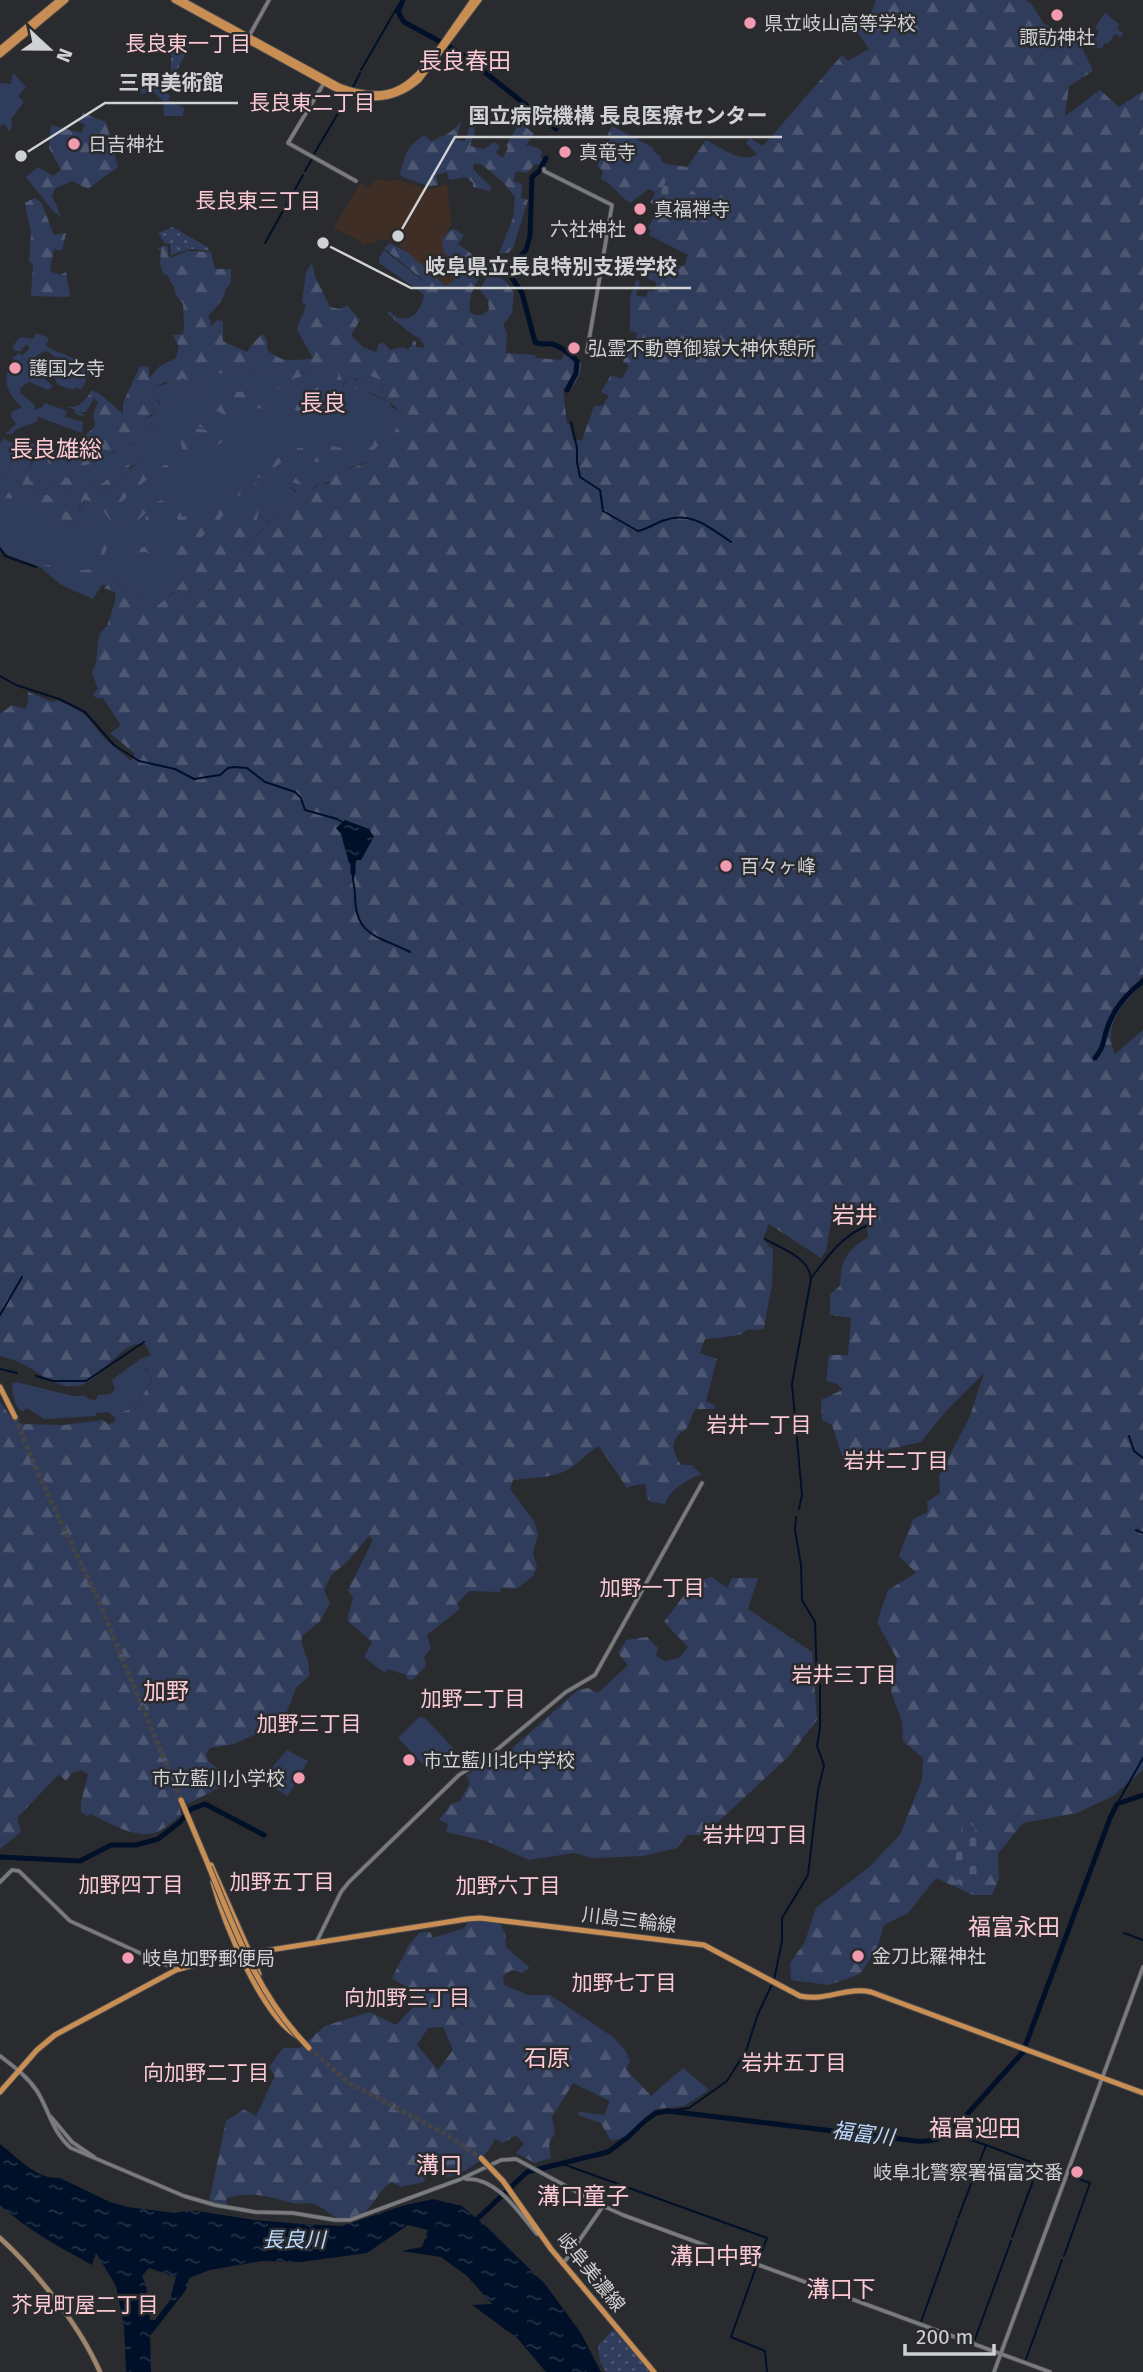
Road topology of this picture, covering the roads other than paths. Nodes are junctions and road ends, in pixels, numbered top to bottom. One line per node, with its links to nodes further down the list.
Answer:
1 (59, 0): 9 (main road)
2 (66, 0): 10 (main road)
3 (174, 0): 8 (main road)
4 (182, 0): 8 (main road)
5 (268, 0): 8 (street)
6 (473, 0): 8 (main road)
7 (479, 0): 11 (main road)
8 (248, 38): 11 (main road)
9 (0, 49)
10 (0, 55)
11 (324, 83): 13 (street)
12 (544, 169): 14 (street)
13 (356, 181)
14 (587, 352)
15 (0, 1387): 16 (main road)
16 (15, 1417)
17 (702, 1483): 22 (street)
18 (182, 1801): 19 (main road)
19 (195, 1834): 20 (main road); 23 (main road, bridge)
20 (209, 1867): 24 (main road, bridge); 27 (main road, bridge)
21 (0, 1882): 26 (street)
22 (316, 1943): 23 (main road, 川島三輪線); 31 (main road, 川島三輪線)
23 (250, 1954): 24 (main road, 川島三輪線); 27 (main road, bridge)
24 (242, 1955): 26 (main road, 川島三輪線); 27 (main road, bridge)
25 (1143, 1967): 31 (street)
26 (176, 1970): 30 (main road, 川島三輪線)
27 (298, 2037): 28 (main road)
28 (309, 2048)
29 (0, 2056): 30 (street)
30 (19, 2070): 32 (main road, 川島三輪線); 37 (street)
31 (1102, 2079): 33 (main road, 川島三輪線); 42 (street)
32 (0, 2092)
33 (1143, 2093)
34 (481, 2158): 40 (main road, 岐阜美濃線, bridge)
35 (480, 2171): 36 (street); 37 (street); 38 (street)
36 (473, 2178): 37 (street); 40 (street)
37 (461, 2179)
38 (603, 2206): 41 (street); 42 (street)
39 (0, 2238): 43 (main road)
40 (551, 2249): 41 (main road, 岐阜美濃線)
41 (564, 2264): 44 (main road, 岐阜美濃線)
42 (1001, 2354): 45 (street); 46 (street)
43 (100, 2372)
44 (654, 2372)
45 (994, 2372)
46 (1050, 2372)

